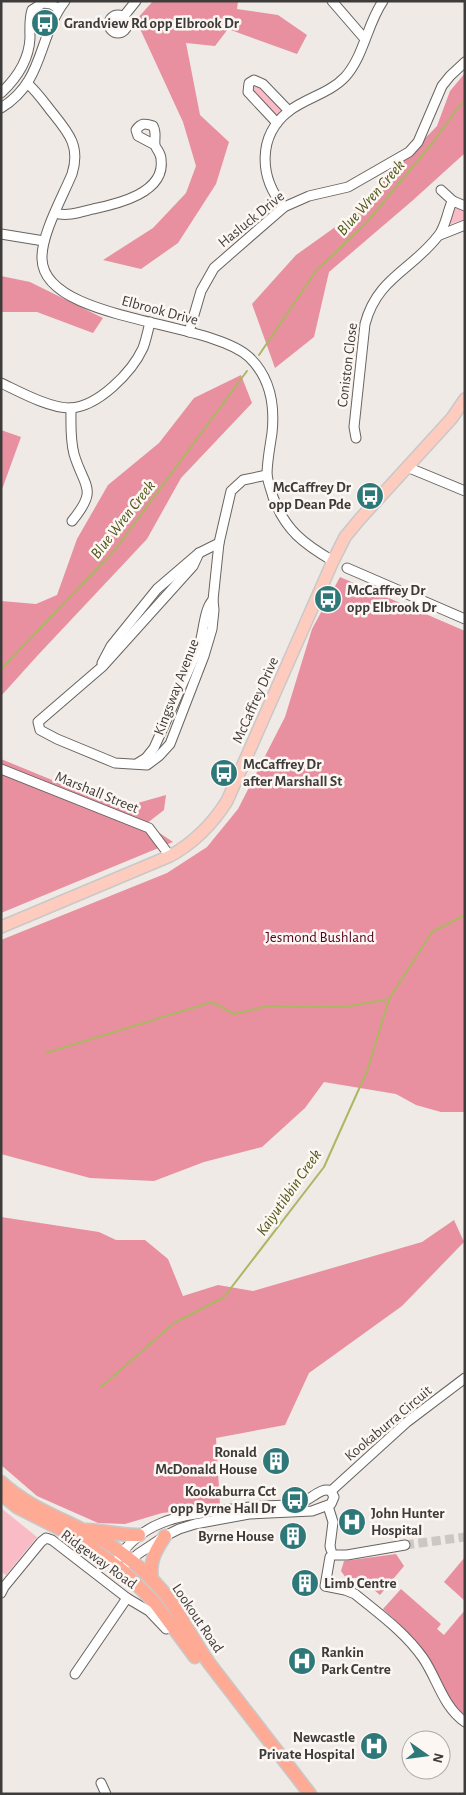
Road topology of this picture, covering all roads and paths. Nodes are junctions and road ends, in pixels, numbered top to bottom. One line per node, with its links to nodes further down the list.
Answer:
1 (136, 1): 5 (street)
2 (332, 1): 6 (street)
3 (383, 1): 6 (street)
4 (62, 5): 8 (street); 9 (street)
5 (124, 16)
6 (364, 38): 11 (street)
7 (465, 62): 16 (street, Hasluck Drive)
8 (28, 84): 10 (street); 18 (street, Elbrook Drive)
9 (1, 93)
10 (1, 108)
11 (289, 111): 12 (street); 12 (street)
12 (277, 123): 16 (street)
13 (155, 145): 18 (street)
14 (441, 190): 15 (street)
15 (453, 202): 17 (street); 21 (street, Coniston Close)
16 (284, 206): 24 (street, Hasluck Drive)
17 (465, 206)
18 (55, 213): 22 (street, Elbrook Drive)
19 (465, 225): 21 (street, Coniston Close)
20 (1, 234): 22 (street)
21 (440, 235): 28 (street, Coniston Close)
22 (44, 241): 23 (street, Elbrook Drive)
23 (150, 322): 24 (street, Elbrook Drive); 27 (street)
24 (189, 332): 30 (street, Elbrook Drive)
25 (1, 383): 27 (street)
26 (465, 399): 29 (main road, McCaffrey Drive)
27 (70, 408): 32 (street)
28 (356, 438)
29 (407, 467): 31 (street); 34 (main road, McCaffrey Drive)
30 (267, 475): 33 (street, Kingsway Avenue); 34 (street, Elbrook Drive)
31 (465, 491)
32 (72, 521)
33 (219, 543): 33 (street, Kingsway Avenue)
34 (333, 561): 38 (main road, McCaffrey Drive)
35 (347, 568): 36 (street)
36 (465, 619)
37 (1, 769): 38 (street, Marshall Street)
38 (170, 856): 39 (main road, McCaffrey Drive)
39 (1, 926)
40 (465, 1378): 42 (street, Kookaburra Circuit)
41 (1, 1482): 46 (highway, Lookout Road)
42 (331, 1491): 44 (street); 45 (street)
43 (1, 1494): 46 (highway, Lookout Road)
44 (317, 1495): 45 (street); 47 (street)
45 (325, 1506): 48 (street); 52 (street)
46 (79, 1533): 47 (highway); 50 (highway, Lookout Road); 51 (street); 53 (highway, Lookout Road)
47 (139, 1535): 53 (street)
48 (165, 1536): 53 (street); 54 (highway)
49 (405, 1545): 52 (street)
50 (89, 1546): 51 (street); 53 (highway, Lookout Road)
51 (71, 1554): 55 (street, Ridgeway Road); 56 (street, Ridgeway Road)
52 (332, 1554): 59 (street)
53 (122, 1562): 54 (highway, Lookout Road); 62 (highway, Lookout Road)
54 (152, 1580): 63 (highway, Lookout Road)
55 (1, 1593)
56 (127, 1598): 57 (street, Ridgeway Road); 58 (street)
57 (166, 1629)
58 (75, 1674)
59 (465, 1722)
60 (101, 1783): 61 (street)
61 (106, 1794)
62 (300, 1794)
63 (310, 1794)

